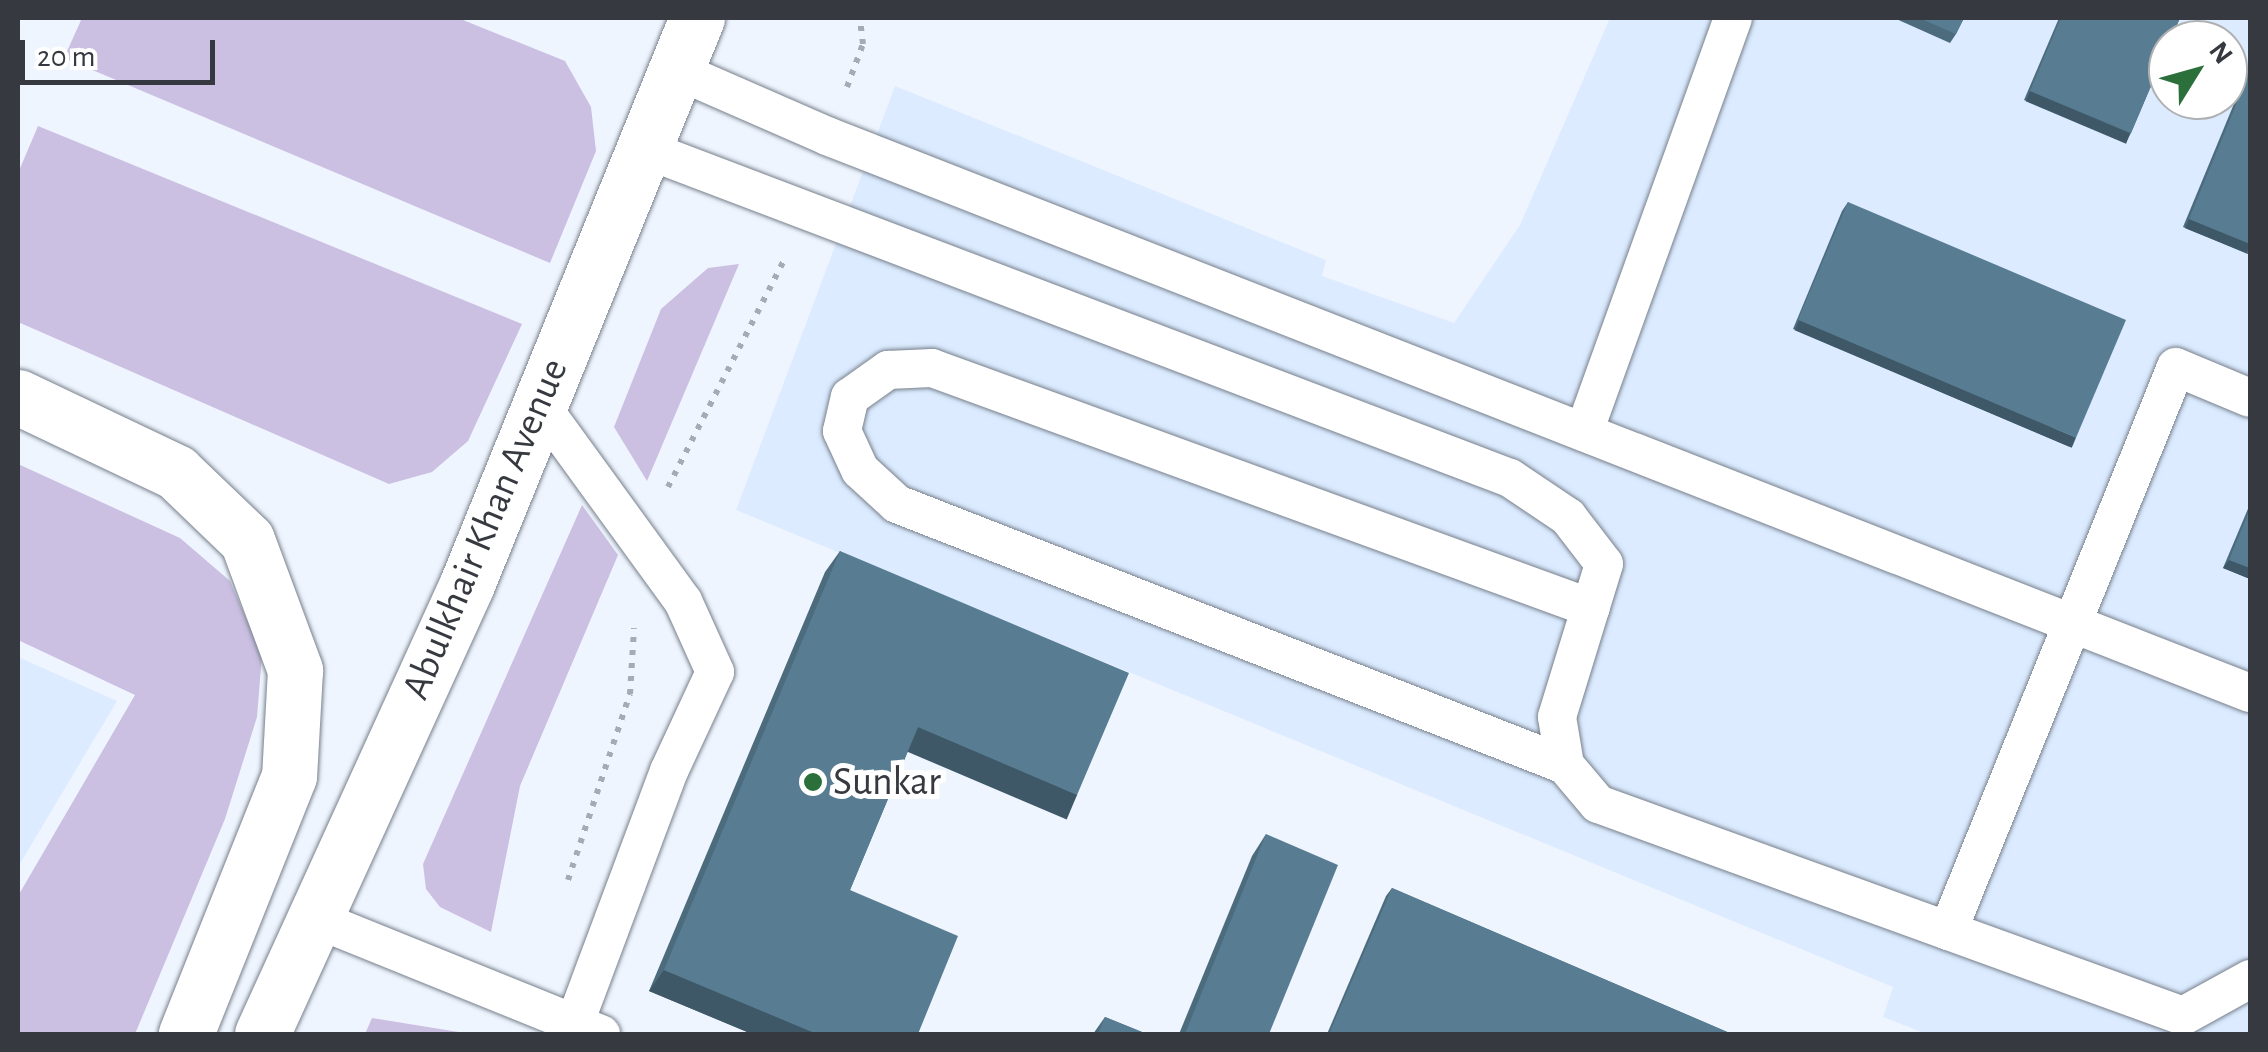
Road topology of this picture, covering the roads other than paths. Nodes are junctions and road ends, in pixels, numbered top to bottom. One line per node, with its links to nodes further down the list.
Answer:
1 (696, 18): 3 (street, Abulkhair Khan Avenue)
2 (1734, 18): 8 (lane)
3 (676, 70): 4 (street, Abulkhair Khan Avenue); 8 (lane)
4 (646, 150): 7 (street, Abulkhair Khan Avenue); 9 (lane)
5 (18, 397): 17 (street)
6 (2250, 398): 10 (lane)
7 (539, 403): 13 (street, Abulkhair Khan Avenue); 16 (lane)
8 (1584, 432): 10 (lane)
9 (1591, 608): 12 (lane); 12 (lane)
10 (2068, 622): 11 (lane); 14 (lane)
11 (2250, 694)
12 (1565, 766): 14 (lane)
13 (311, 918): 16 (lane); 18 (street, Abulkhair Khan Avenue)
14 (1948, 931): 15 (lane)
15 (2250, 979)
16 (588, 1029)
17 (186, 1034)
18 (262, 1034)

